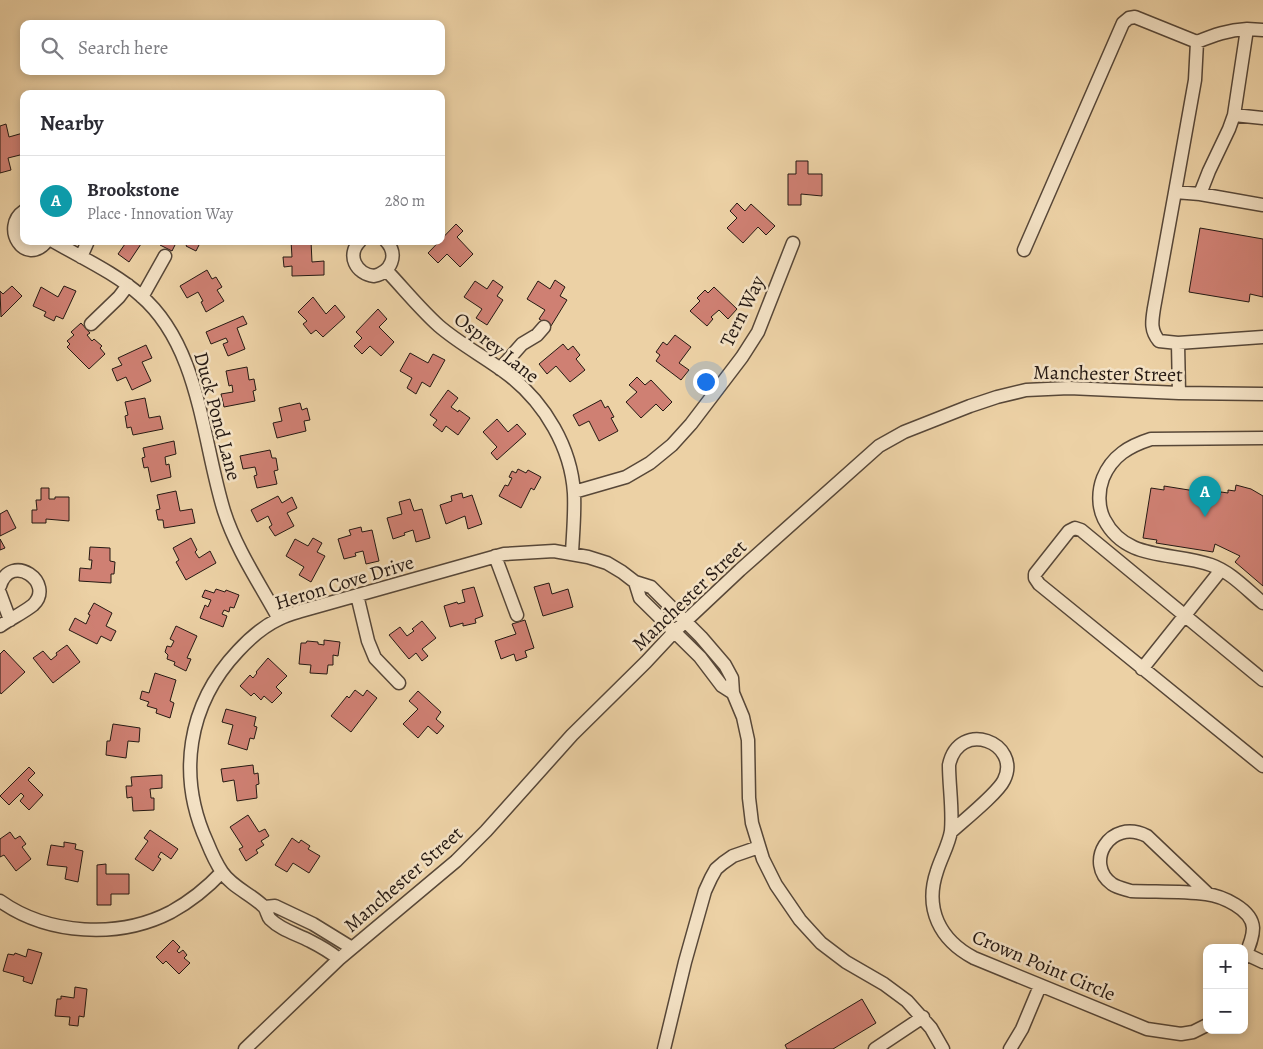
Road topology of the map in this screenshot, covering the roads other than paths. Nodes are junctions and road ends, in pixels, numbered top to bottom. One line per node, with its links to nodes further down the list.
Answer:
1 (1247, 29): 2 (street); 3 (street); 4 (street)
2 (1263, 30)
3 (1197, 42): 6 (street); 16 (street)
4 (1234, 115): 5 (street); 7 (street)
5 (1263, 118)
6 (1175, 192): 7 (street); 25 (street)
7 (1200, 194): 8 (street)
8 (1263, 204)
9 (20, 213): 11 (street)
10 (793, 243): 30 (street, Tern Way)
11 (43, 245)
12 (60, 245): 18 (street, Duck Pond Lane)
13 (86, 245): 18 (street)
14 (354, 245): 19 (street)
15 (388, 245): 19 (street)
16 (1024, 250)
17 (165, 256): 21 (street)
18 (81, 257): 20 (street, Duck Pond Lane)
19 (387, 271): 26 (street, Osprey Lane)
20 (128, 285): 21 (street, Duck Pond Lane); 22 (street)
21 (142, 297): 41 (street, Duck Pond Lane)
22 (91, 324)
23 (544, 327): 26 (street)
24 (1263, 337): 25 (street)
25 (1178, 343): 27 (street)
26 (500, 369): 30 (street, Osprey Lane)
27 (1179, 393): 28 (street, Manchester Street); 42 (street, Manchester Street)
28 (1263, 394)
29 (1263, 438): 33 (street)
30 (574, 492): 31 (street, Osprey Lane)
31 (572, 553): 32 (street, Heron Cove Drive); 34 (street, Heron Cove Drive)
32 (495, 556): 37 (street, Heron Cove Drive); 39 (street)
33 (1221, 570): 38 (street); 40 (street)
34 (635, 582): 42 (street, Heron Cove Drive); 44 (street, Heron Cove Drive)
35 (0, 586): 43 (street)
36 (0, 594): 43 (street)
37 (357, 595): 41 (street, Heron Cove Drive); 47 (street)
38 (1263, 602)
39 (517, 615)
40 (1183, 615): 45 (street); 45 (street); 46 (street)
41 (278, 619): 52 (street, Heron Cove Drive)
42 (686, 620): 44 (street, Manchester Street); 48 (street, Heron Cove Drive)
43 (5, 623)
44 (674, 632): 48 (street, Heron Cove Drive); 56 (street, Manchester Street)
45 (1142, 668): 49 (street)
46 (1263, 680)
47 (399, 683)
48 (733, 692): 51 (street, Heron Cove Drive)
49 (1263, 766)
50 (951, 832): 50 (street, Crown Point Circle); 61 (street, Crown Point Circle)
51 (759, 847): 62 (street, Heron Cove Drive); 64 (street)
52 (222, 872): 54 (street); 55 (street, Heron Cove Drive)
53 (1208, 894): 53 (street); 57 (street)
54 (0, 901)
55 (265, 907): 56 (street, Heron Cove Drive); 59 (street, Heron Cove Drive)
56 (352, 948): 59 (street, Manchester Street)
57 (1248, 948)
58 (1248, 957): 60 (street)
59 (339, 959): 65 (street, Manchester Street)
60 (1263, 962)
61 (1040, 986): 63 (street, Crown Point Circle); 68 (street)
62 (923, 1017): 66 (street); 67 (street, Heron Cove Drive)
63 (1203, 1027)
64 (664, 1048)
65 (245, 1049)
66 (875, 1049)
67 (944, 1049)
68 (1010, 1049)

